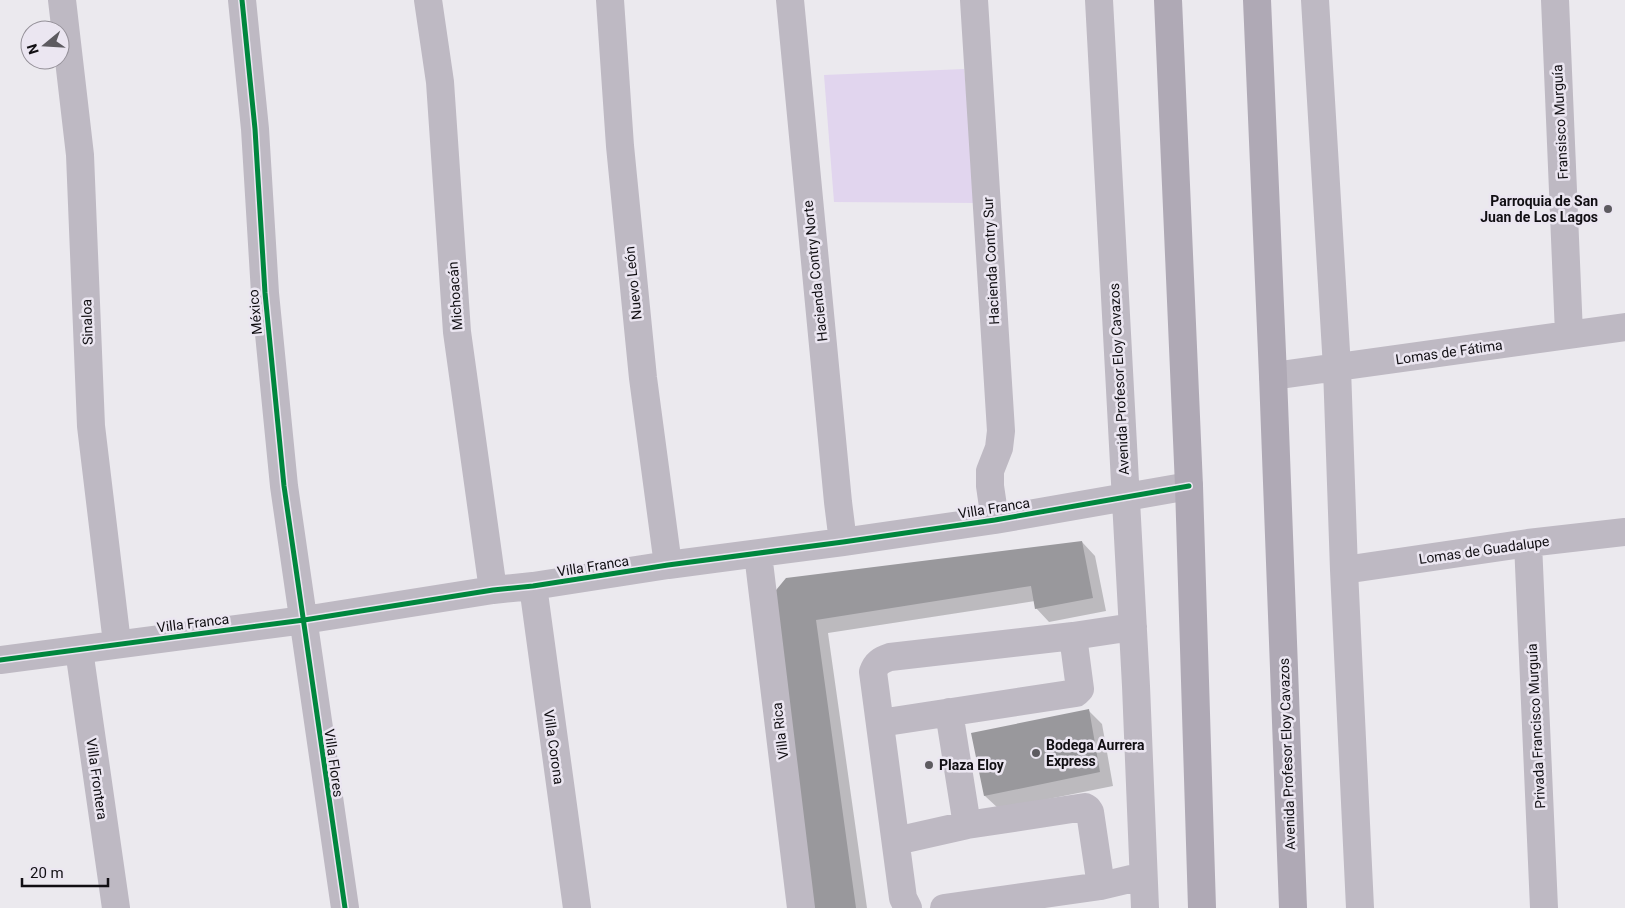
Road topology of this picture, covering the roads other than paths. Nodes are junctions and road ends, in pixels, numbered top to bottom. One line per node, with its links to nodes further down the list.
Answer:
1 (62, 0): 30 (street, Sinaloa)
2 (242, 0): 27 (street, México)
3 (428, 0): 26 (street, Michoacán)
4 (610, 0): 23 (street, Nuevo León)
5 (790, 0): 20 (street, Hacienda Contry Norte)
6 (974, 0): 18 (street, Hacienda Contry Sur)
7 (1098, 0): 17 (street, Avenida Profesor Eloy Cavazos)
8 (1168, 0): 16 (main road)
9 (1257, 0): 15 (main road, Avenida Profesor Eloy Cavazos)
10 (1315, 0): 14 (street)
11 (1555, 0): 13 (street, Fransisco Murguía)
12 (1625, 327): 13 (street, Lomas de Fátima)
13 (1569, 334): 14 (street, Lomas de Fátima)
14 (1337, 368): 15 (street, Lomas de Fátima); 24 (street)
15 (1274, 376): 47 (main road, Avenida Profesor Eloy Cavazos)
16 (1188, 486): 17 (street, Villa Franca); 46 (main road)
17 (1126, 497): 18 (street, Villa Franca); 28 (street, Avenida Profesor Eloy Cavazos)
18 (995, 520): 20 (street, Villa Franca)
19 (1625, 532): 21 (street, Lomas de Guadalupe)
20 (843, 542): 22 (street, Villa Franca)
21 (1528, 544): 24 (street, Lomas de Guadalupe); 49 (street, Privada Francisco Murguía)
22 (758, 554): 23 (street, Villa Franca); 42 (street, Villa Rica)
23 (668, 566): 25 (street, Villa Franca)
24 (1344, 570): 48 (street)
25 (533, 586): 26 (street, Villa Franca); 41 (street, Villa Corona)
26 (493, 590): 27 (street, Villa Franca)
27 (304, 620): 30 (street, Villa Franca); 40 (street, Villa Flores)
28 (1133, 627): 29 (street); 37 (street, Avenida Profesor Eloy Cavazos)
29 (1073, 636): 33 (street); 34 (street)
30 (117, 644): 31 (street, Villa Franca)
31 (79, 650): 32 (street, Villa Franca); 39 (street, Villa Frontera)
32 (0, 660)
33 (949, 712): 34 (street); 35 (street)
34 (880, 723): 36 (street)
35 (967, 825): 36 (street); 38 (street)
36 (896, 841): 43 (street)
37 (1144, 876): 38 (street); 45 (street, Avenida Profesor Eloy Cavazos)
38 (1100, 886): 44 (street)
39 (116, 908)
40 (345, 908)
41 (577, 908)
42 (801, 908)
43 (908, 908)
44 (944, 908)
45 (1145, 908)
46 (1202, 908)
47 (1293, 908)
48 (1360, 908)
49 (1544, 908)

